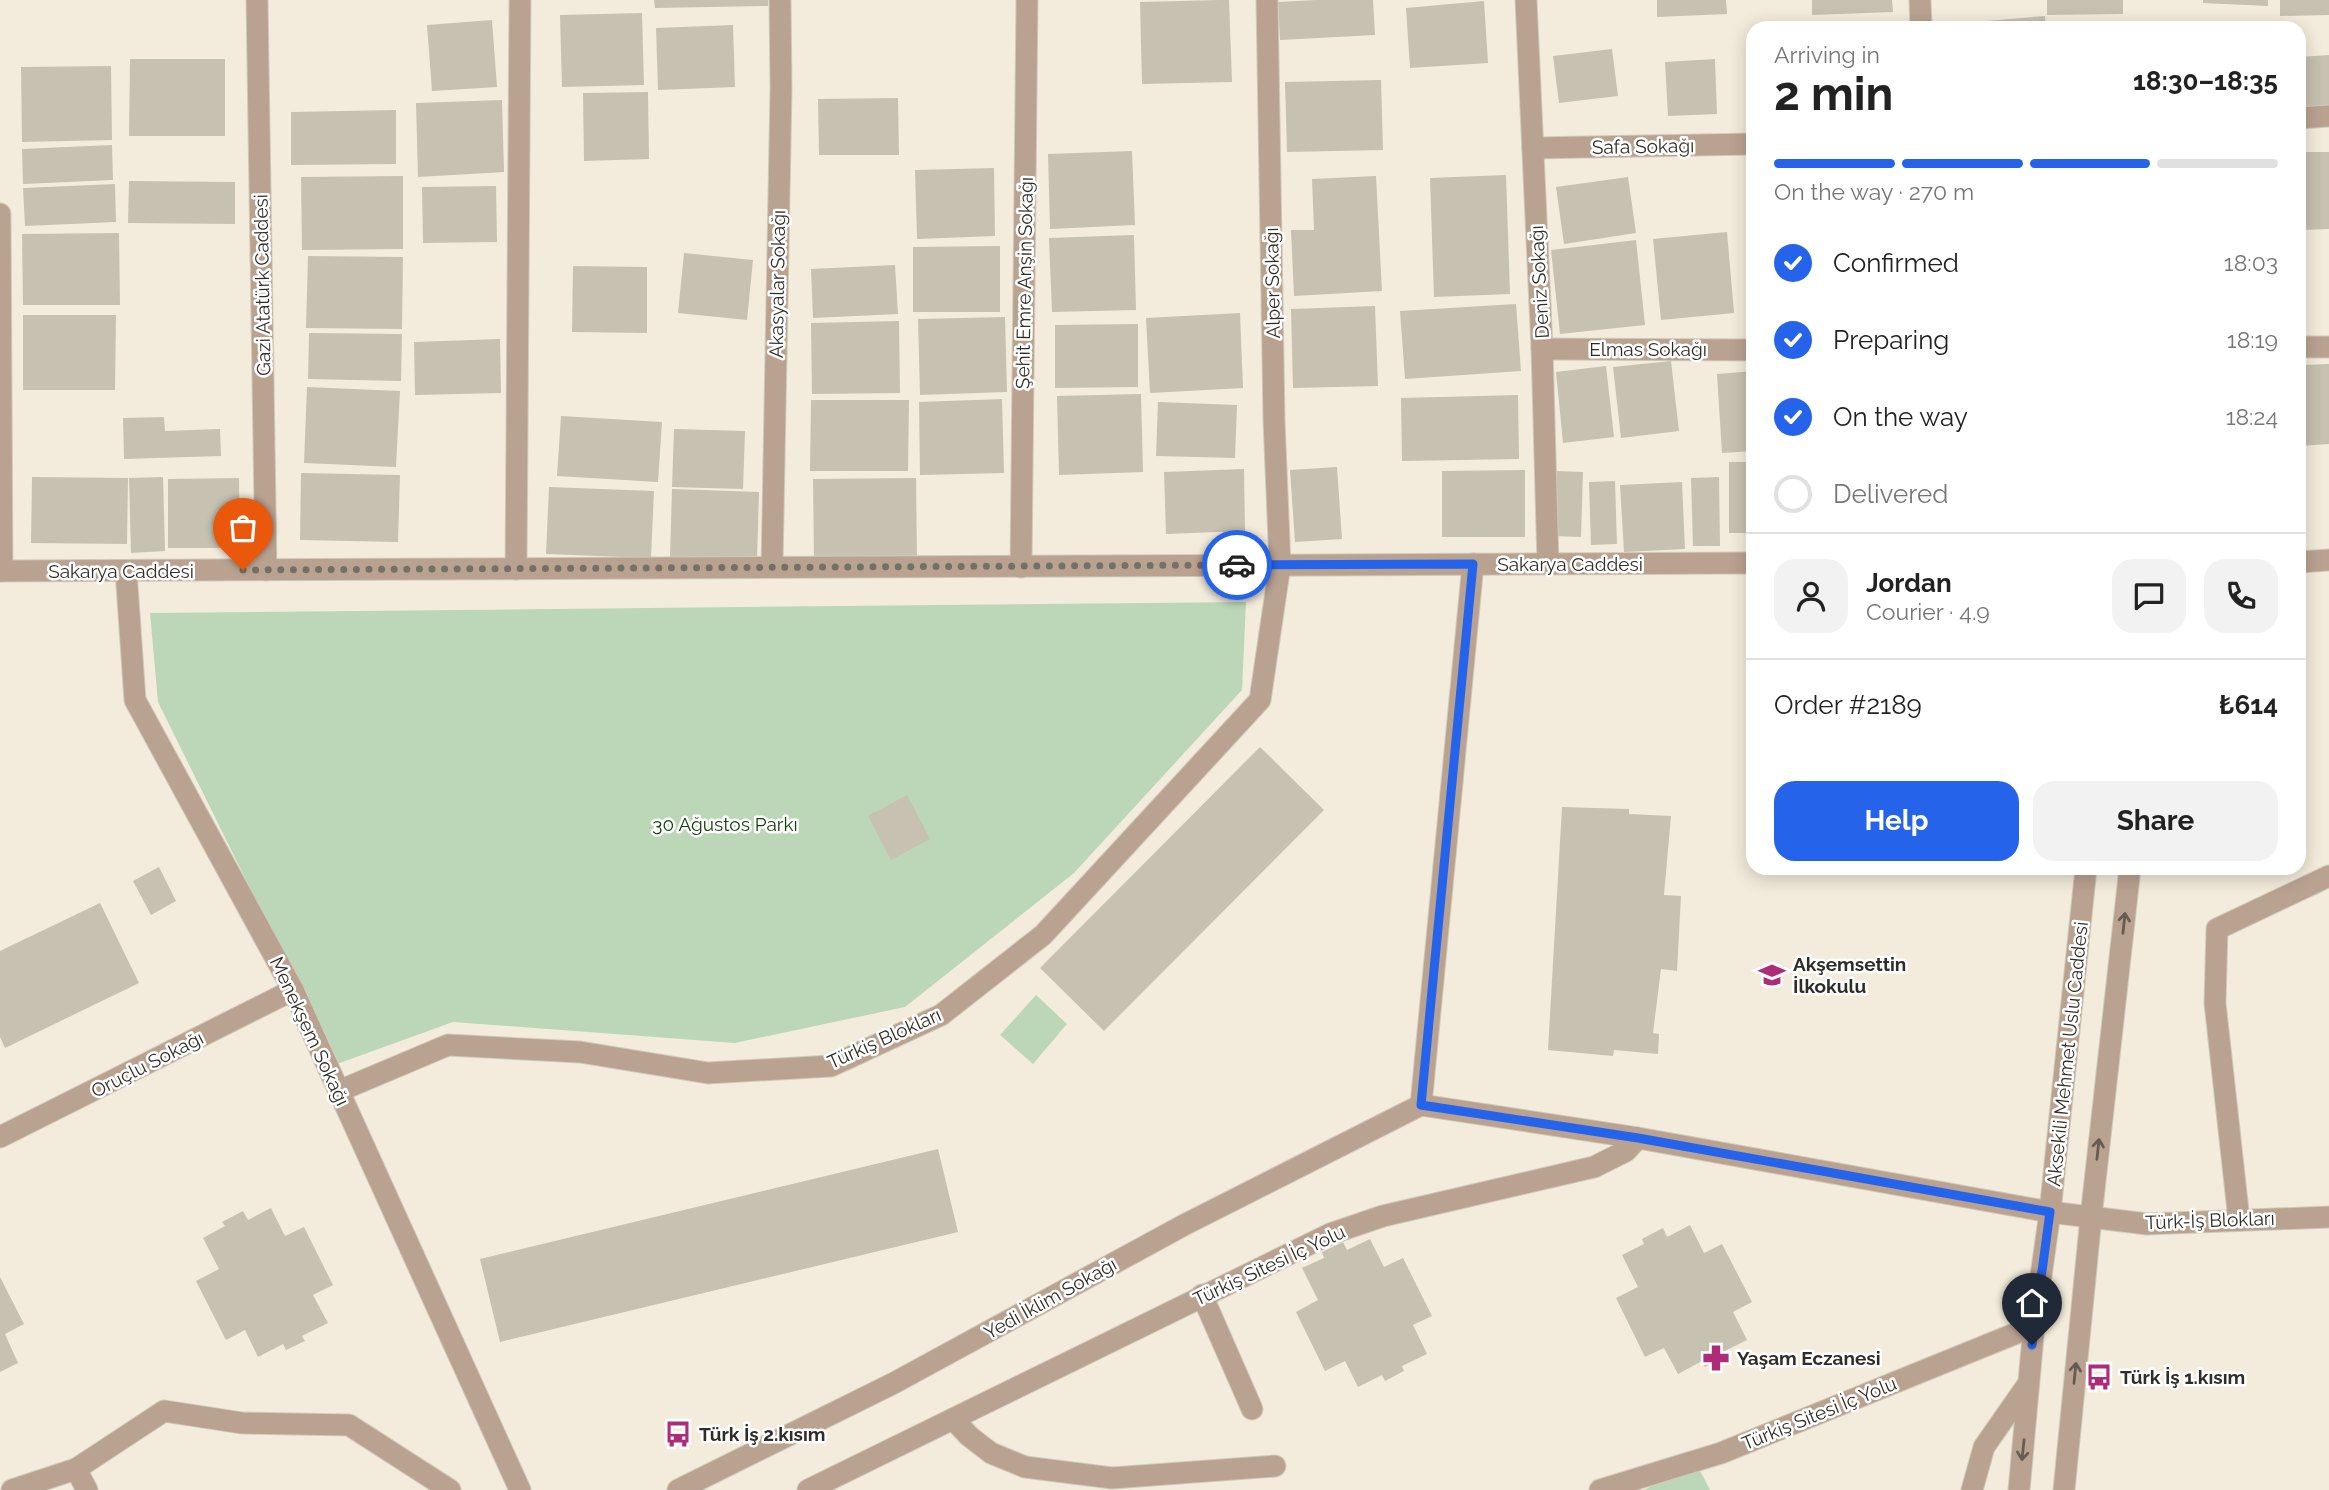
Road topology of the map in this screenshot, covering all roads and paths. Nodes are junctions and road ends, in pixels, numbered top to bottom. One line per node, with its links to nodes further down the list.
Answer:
1 (257, 0): 28 (street, Gazi Atatürk Caddesi)
2 (520, 0): 27 (street)
3 (780, 0): 25 (street, Akasyalar Sokağı)
4 (1027, 0): 26 (street, Şehit Emre Anşin Sokağı)
5 (1267, 0): 24 (street, Alper Sokağı)
6 (1526, 0): 12 (street, Deniz Sokağı)
7 (1920, 0): 8 (street)
8 (1920, 21)
9 (2329, 116): 10 (street)
10 (2306, 118)
11 (1746, 144): 12 (street, Safa Sokağı)
12 (1533, 148): 16 (street, Deniz Sokağı)
13 (0, 214): 18 (street)
14 (2306, 347): 15 (street)
15 (2329, 347)
16 (1542, 349): 17 (street, Elmas Sokağı); 23 (street, Deniz Sokağı)
17 (1746, 350)
18 (1, 354): 29 (street)
19 (2329, 560): 20 (street)
20 (2306, 562)
21 (1746, 563): 23 (street, Sakarya Caddesi)
22 (1473, 564): 23 (street, Sakarya Caddesi); 24 (street, Sakarya Caddesi); 36 (street)
23 (1548, 564)
24 (1280, 565): 26 (street, Sakarya Caddesi); 35 (street, Türkiş Blokları)
25 (772, 567): 26 (street, Sakarya Caddesi); 27 (street, Sakarya Caddesi)
26 (1021, 567)
27 (516, 569): 28 (street, Sakarya Caddesi)
28 (267, 570): 30 (street, Sakarya Caddesi)
29 (1, 571): 30 (street, Sakarya Caddesi)
30 (126, 571): 34 (street, Menekşem Sokağı)
31 (2085, 875): 39 (street, Aksekili Mehmet Uslu Caddesi)
32 (2129, 875): 40 (street, one-way to 32)
33 (2329, 876): 42 (street)
34 (293, 990): 35 (street, Menekşem Sokağı); 37 (street, Oruçlu Sokağı)
35 (339, 1091): 53 (street, Menekşem Sokağı)
36 (1421, 1105): 38 (street); 54 (street, Yedi İklim Sokağı)
37 (0, 1137)
38 (1638, 1138): 39 (street); 43 (street, Türkiş Sitesi İç Yolu)
39 (2050, 1212): 40 (street, Türk-İş Blokları); 44 (street, Aksekili Mehmet Uslu Caddesi)
40 (2091, 1217): 42 (street, Türk-İş Blokları); 59 (street, one-way to 40)
41 (2329, 1217): 42 (street, Türk-İş Blokları)
42 (2239, 1220)
43 (1202, 1295): 46 (street); 47 (street, Türkiş Sitesi İç Yolu)
44 (2034, 1326): 45 (street, Aksekili Mehmet Uslu Caddesi); 56 (street, Türkiş Sitesi İç Yolu)
45 (2029, 1382): 57 (street); 58 (street, Aksekili Mehmet Uslu Caddesi, one-way to 58)
46 (1252, 1409)
47 (953, 1419): 48 (street); 55 (street, Türkiş Sitesi İç Yolu)
48 (1275, 1466)
49 (76, 1469): 50 (street); 51 (street); 52 (street)
50 (12, 1490)
51 (87, 1490)
52 (450, 1490)
53 (520, 1490)
54 (678, 1490)
55 (808, 1490)
56 (1600, 1490)
57 (1972, 1490)
58 (2019, 1490)
59 (2064, 1490)

